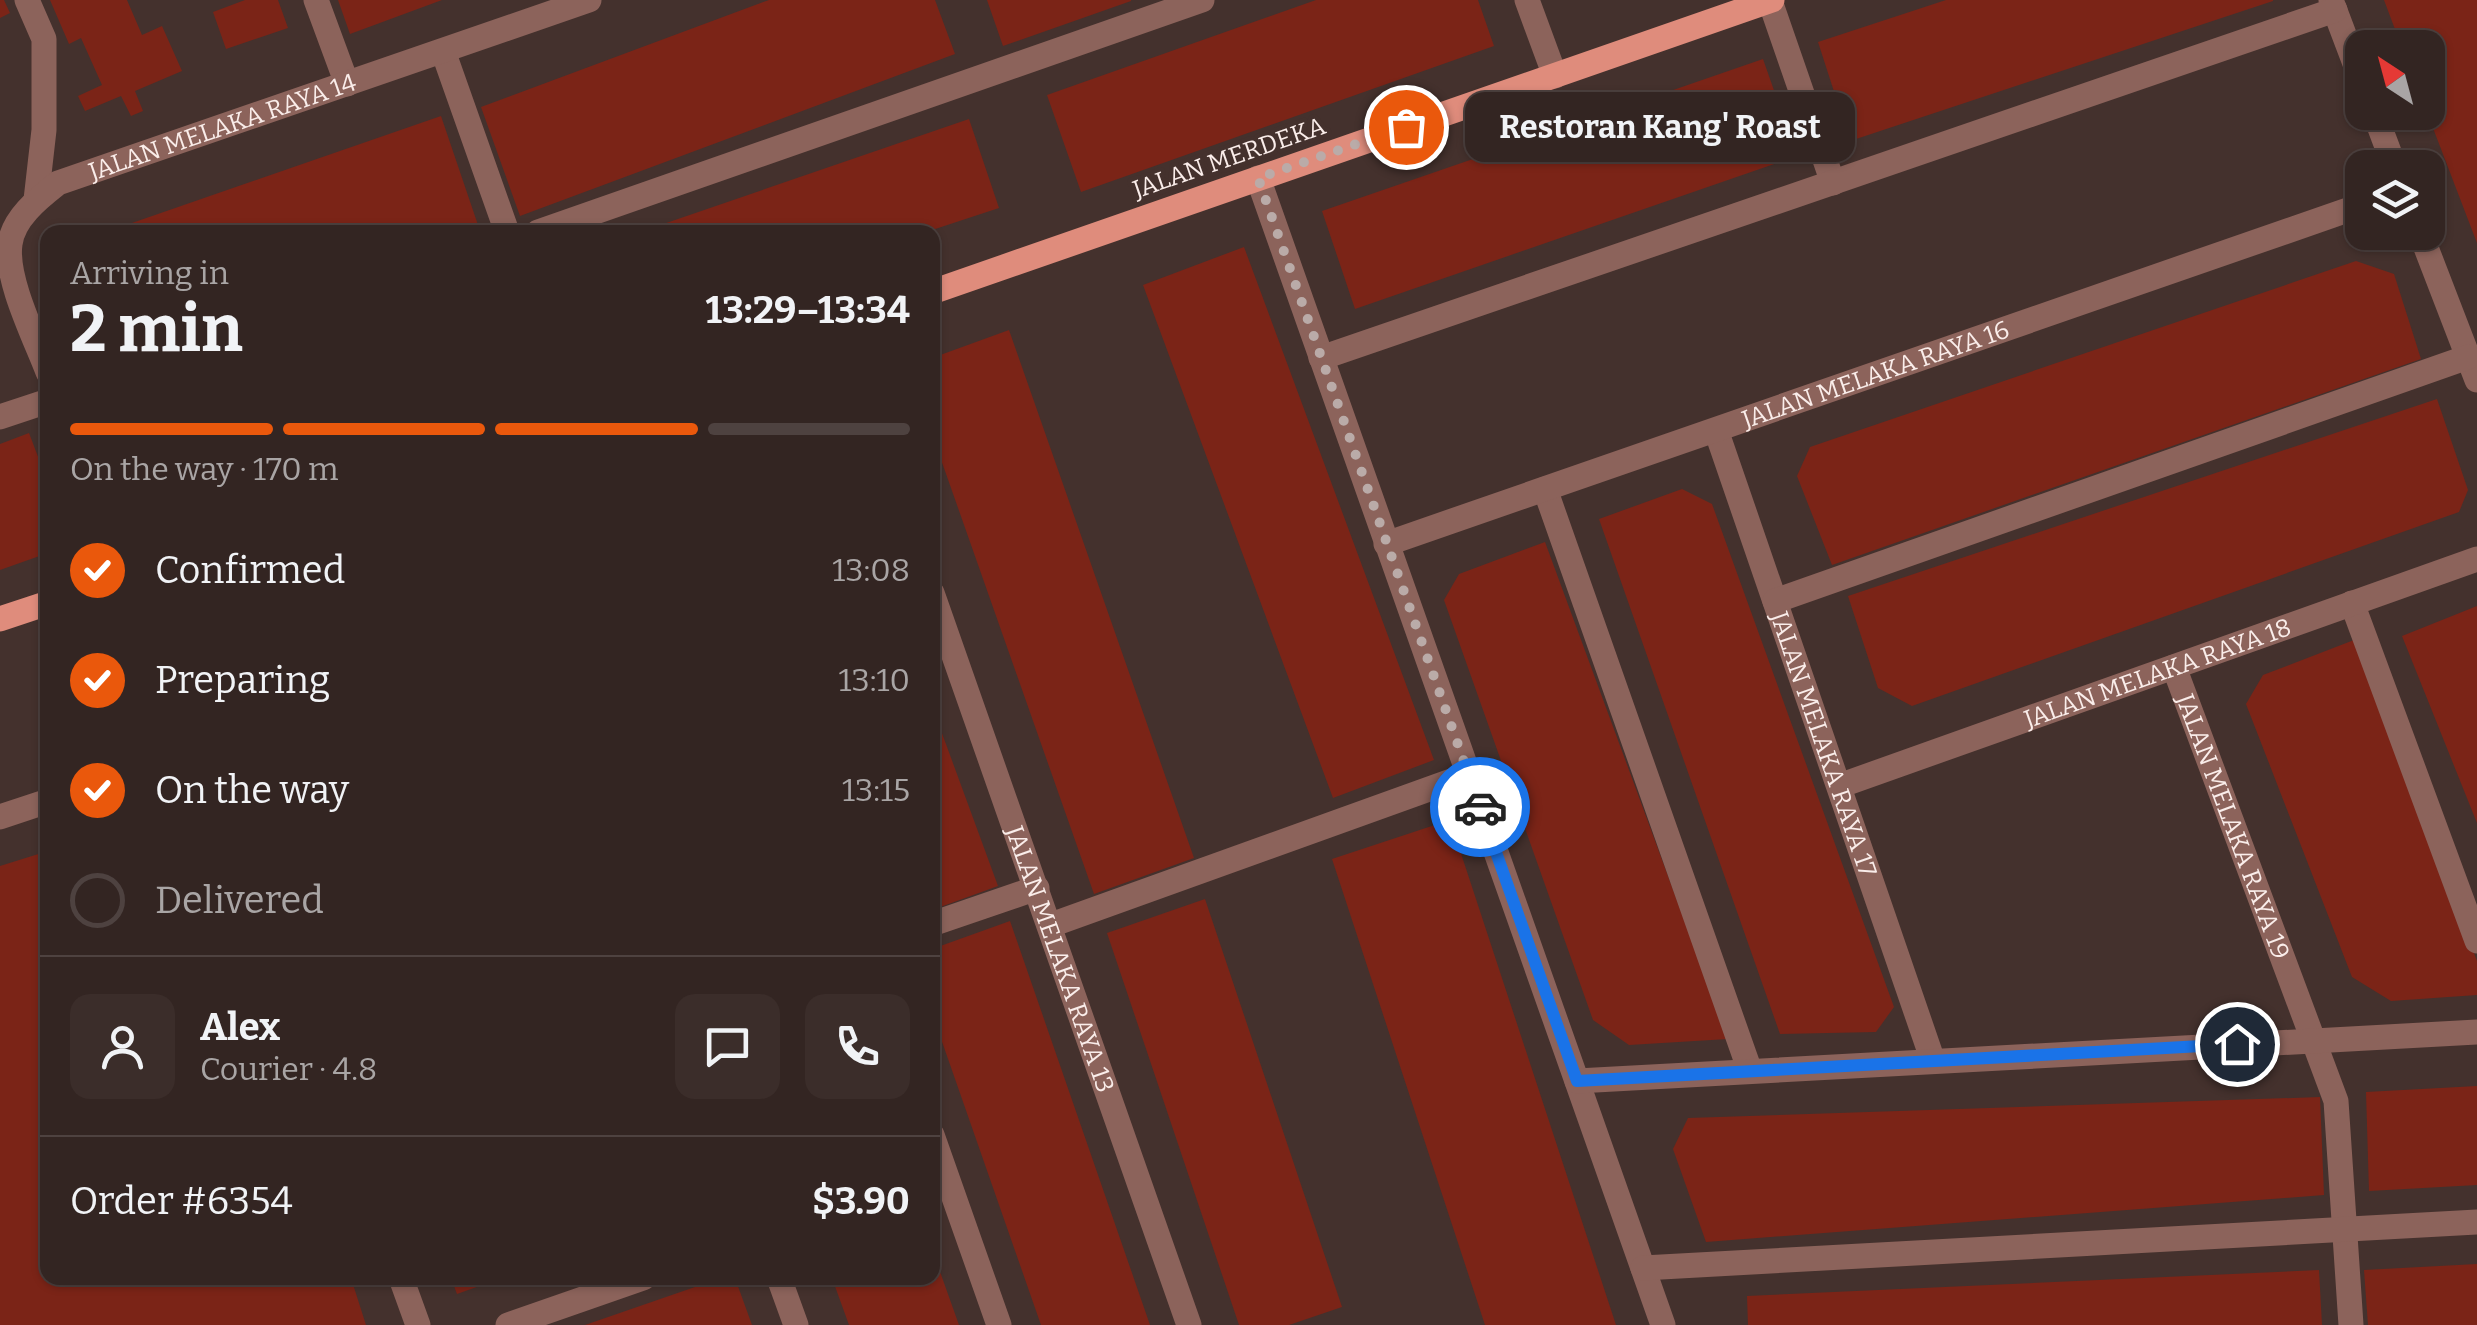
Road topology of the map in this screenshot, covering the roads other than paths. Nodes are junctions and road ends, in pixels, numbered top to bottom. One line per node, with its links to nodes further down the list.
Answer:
1 (26, 0): 14 (street)
2 (316, 0): 11 (street)
3 (589, 0): 9 (street, JALAN MELAKA RAYA 14)
4 (1202, 0): 17 (street)
5 (1527, 0): 10 (street)
6 (1771, 0): 10 (main road, JALAN MERDEKA); 13 (street)
7 (2333, 5): 8 (street); 13 (street)
8 (2345, 37)
9 (442, 51): 11 (street, JALAN MELAKA RAYA 14); 16 (street)
10 (1554, 76): 12 (main road, JALAN MERDEKA)
11 (347, 84): 14 (street, JALAN MELAKA RAYA 14)
12 (1258, 178): 19 (main road, JALAN MERDEKA); 21 (street)
13 (1832, 183): 21 (street)
14 (19, 209): 20 (street)
15 (2345, 211): 25 (street, JALAN MELAKA RAYA 16)
16 (504, 225)
17 (558, 225)
18 (2427, 250): 22 (street)
19 (940, 289)
20 (40, 350)
21 (1321, 358): 27 (street)
22 (2472, 368): 29 (street)
23 (40, 404): 24 (street)
24 (0, 416)
25 (1716, 430): 26 (street, JALAN MELAKA RAYA 16); 29 (street, JALAN MELAKA RAYA 17)
26 (1545, 489): 27 (street, JALAN MELAKA RAYA 16); 46 (street)
27 (1386, 544): 35 (street)
28 (2477, 559): 30 (street, JALAN MELAKA RAYA 18)
29 (1775, 601): 36 (street, JALAN MELAKA RAYA 17)
30 (2352, 604): 34 (street, JALAN MELAKA RAYA 18); 42 (street)
31 (40, 605): 33 (main road)
32 (940, 615): 39 (street, JALAN MELAKA RAYA 13)
33 (0, 620)
34 (2174, 667): 36 (street, JALAN MELAKA RAYA 18); 44 (street, JALAN MELAKA RAYA 19)
35 (1468, 775): 41 (street); 47 (street)
36 (1839, 786): 45 (street, JALAN MELAKA RAYA 17)
37 (40, 804): 38 (street)
38 (0, 818)
39 (1037, 888): 40 (street); 41 (street, JALAN MELAKA RAYA 13)
40 (940, 921)
41 (1050, 925): 59 (street, JALAN MELAKA RAYA 13)
42 (2477, 941)
43 (2477, 1032): 44 (street)
44 (2313, 1040): 45 (street); 50 (street, JALAN MELAKA RAYA 19)
45 (1933, 1061): 46 (street)
46 (1750, 1071): 47 (street)
47 (1577, 1081): 51 (street)
48 (940, 1158): 58 (street)
49 (2477, 1222): 50 (street)
50 (2345, 1230): 51 (street); 61 (street, JALAN MELAKA RAYA 19)
51 (1643, 1268): 60 (street)
52 (404, 1285): 55 (street)
53 (598, 1285): 56 (street)
54 (782, 1285): 57 (street)
55 (418, 1325)
56 (508, 1325)
57 (796, 1325)
58 (999, 1325)
59 (1189, 1325)
60 (1662, 1325)
61 (2351, 1325)

